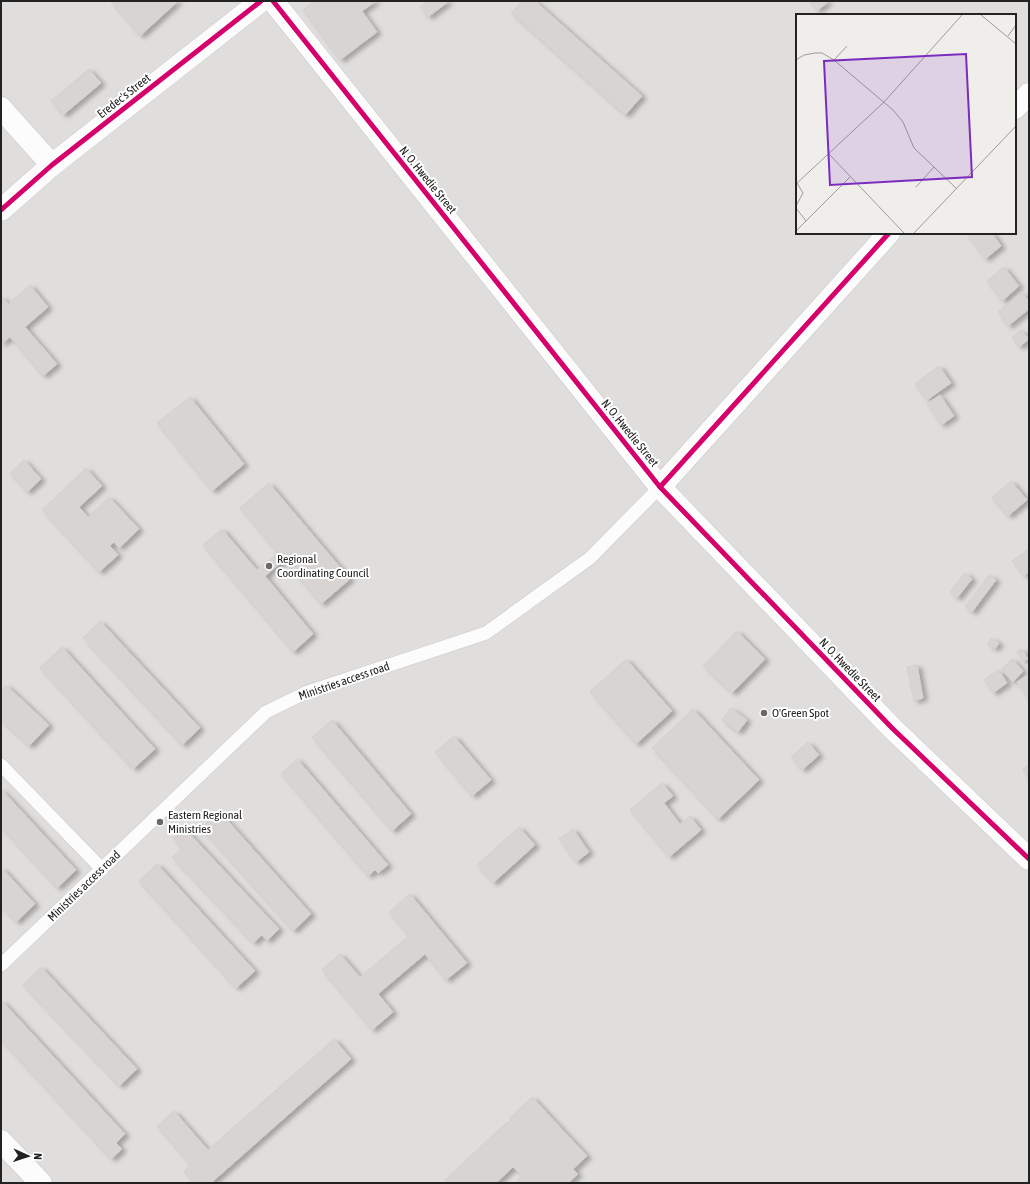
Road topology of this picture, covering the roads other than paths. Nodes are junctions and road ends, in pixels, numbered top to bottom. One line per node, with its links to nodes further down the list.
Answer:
1 (261, 1): 6 (street, Eredec's Street)
2 (273, 1): 9 (street, N. O. Hwedie Street)
3 (1029, 94): 4 (street)
4 (1016, 107)
5 (1, 108): 6 (street)
6 (52, 165): 7 (street, Eredec's Street)
7 (1, 210)
8 (888, 234): 9 (street)
9 (660, 487): 11 (street, N. O. Hwedie Street); 12 (lane, Ministries access road)
10 (1, 765): 12 (lane)
11 (1029, 859)
12 (102, 869): 13 (lane, Ministries access road)
13 (1, 965)
14 (1, 1141): 15 (street)
15 (41, 1183)

